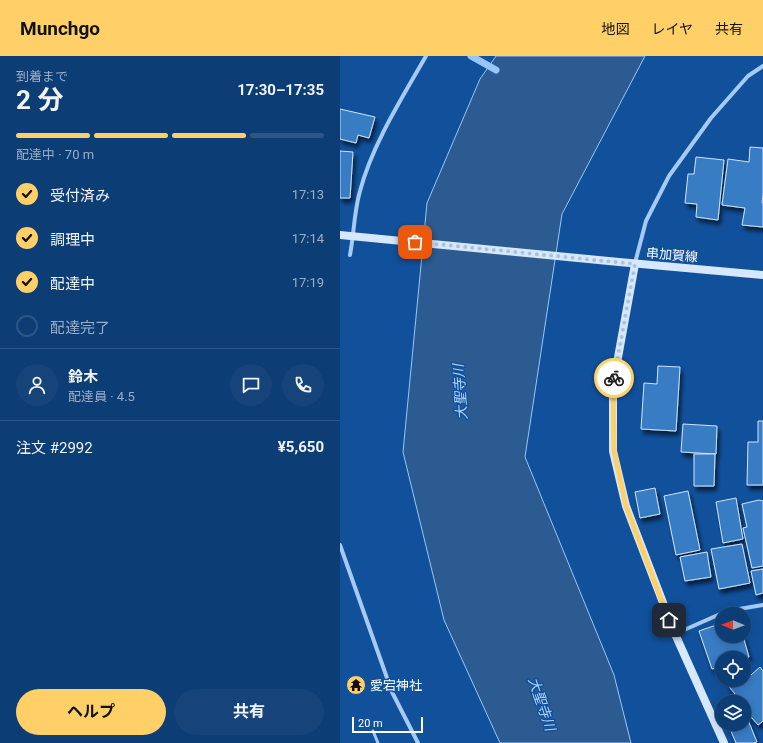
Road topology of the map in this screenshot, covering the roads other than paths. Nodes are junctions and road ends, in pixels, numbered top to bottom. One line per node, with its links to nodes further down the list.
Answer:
1 (426, 56): 4 (street)
2 (763, 66): 6 (street)
3 (340, 235): 4 (street, 串加賀線)
4 (354, 237): 5 (street); 6 (street, 串加賀線)
5 (350, 255)
6 (635, 264): 7 (street, 串加賀線); 10 (street)
7 (763, 274)
8 (340, 548): 13 (street)
9 (763, 605): 10 (street)
10 (674, 634): 14 (street)
11 (373, 731): 12 (lane)
12 (378, 743)
13 (418, 743)
14 (724, 743)

